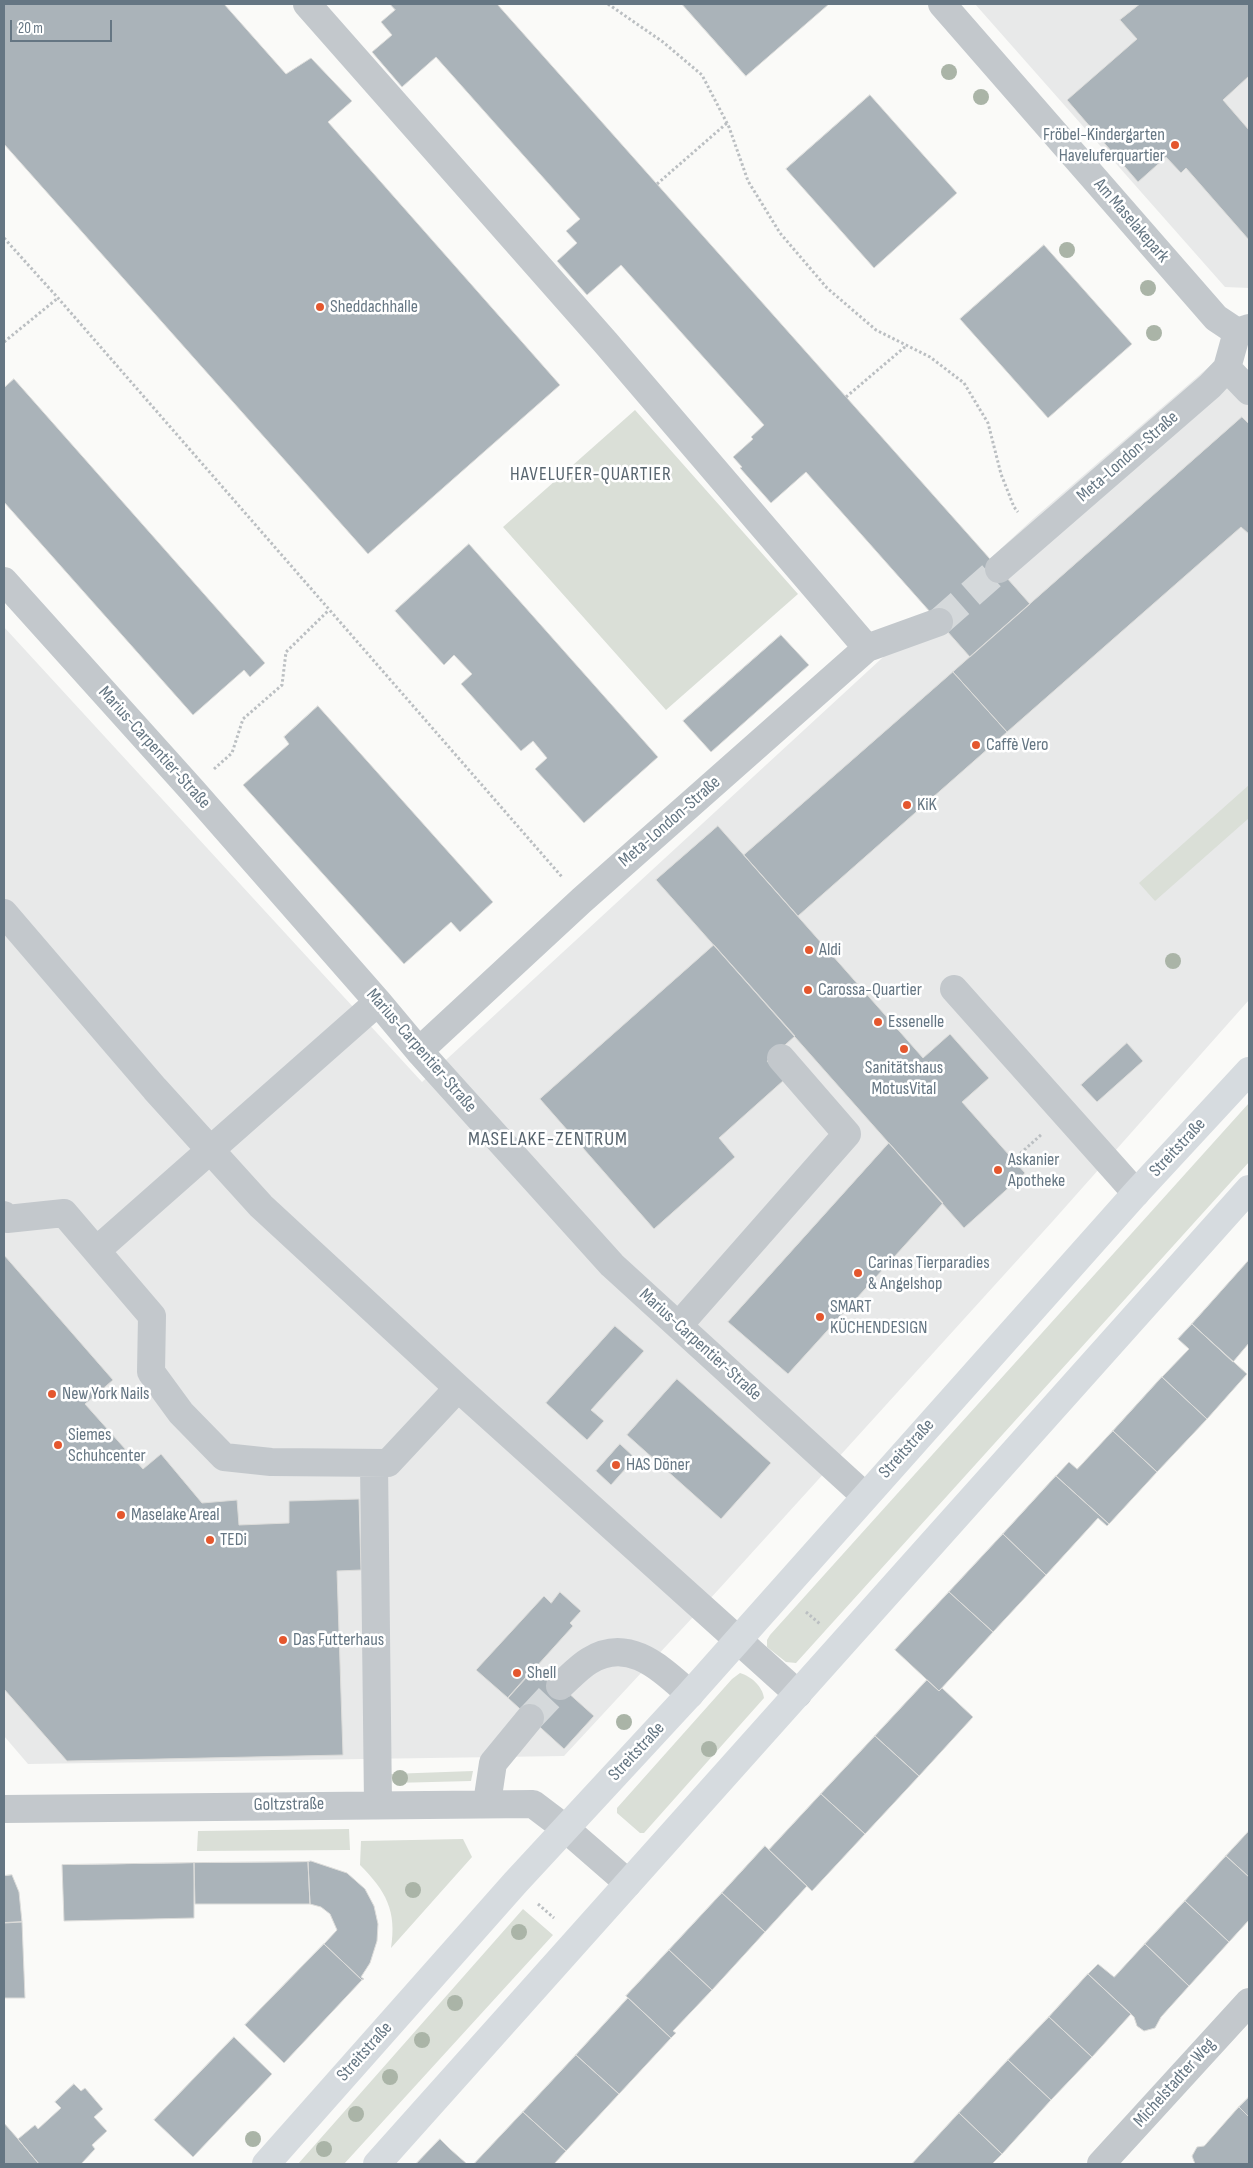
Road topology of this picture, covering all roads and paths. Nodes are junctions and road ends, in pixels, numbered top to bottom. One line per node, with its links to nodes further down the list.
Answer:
1 (306, 4): 19 (street)
2 (608, 4): 4 (path)
3 (942, 4): 8 (street, Am Maselakepark)
4 (727, 123): 5 (path); 10 (path)
5 (657, 184)
6 (4, 238): 7 (path)
7 (58, 298): 9 (path); 17 (path)
8 (1243, 330): 11 (street, Meta-London-Straße)
9 (4, 342)
10 (906, 346): 13 (path); 14 (path)
11 (1227, 368): 12 (street); 14 (street, Meta-London-Straße)
12 (1249, 391)
13 (846, 397)
14 (1038, 535): 15 (street, Meta-London-Straße)
15 (999, 569)
16 (4, 581): 20 (street, Marius-Carpentier-Straße)
17 (329, 610): 20 (path); 21 (path)
18 (939, 622): 19 (street, Meta-London-Straße)
19 (867, 648): 21 (street, Meta-London-Straße)
20 (192, 790): 24 (street, Marius-Carpentier-Straße)
21 (582, 900): 25 (street, Meta-London-Straße)
22 (4, 913): 29 (street)
23 (954, 989): 32 (street)
24 (378, 1002): 25 (street, Marius-Carpentier-Straße); 29 (street)
25 (419, 1051): 35 (street, Marius-Carpentier-Straße)
26 (781, 1058): 35 (street)
27 (1249, 1071): 32 (main road, Streitstraße)
28 (1039, 1137): 30 (path)
29 (210, 1149): 34 (street); 36 (street)
30 (1013, 1160)
31 (1249, 1189): 44 (main road)
32 (1136, 1193): 38 (main road, Streitstraße)
33 (4, 1215): 34 (street)
34 (97, 1250): 37 (street)
35 (679, 1325): 38 (street, Marius-Carpentier-Straße)
36 (458, 1388): 37 (street); 41 (street)
37 (374, 1463): 47 (street)
38 (865, 1496): 41 (main road, Streitstraße)
39 (805, 1611): 40 (path)
40 (826, 1630)
41 (737, 1640): 43 (main road, Streitstraße); 44 (street)
42 (560, 1686): 43 (street)
43 (690, 1694): 49 (main road, Streitstraße)
44 (798, 1694): 50 (main road)
45 (530, 1718): 46 (street)
46 (487, 1803): 47 (street, Goltzstraße); 49 (street, Goltzstraße)
47 (378, 1804): 48 (street, Goltzstraße)
48 (4, 1809)
49 (566, 1829): 50 (street); 54 (main road, Streitstraße)
50 (628, 1883): 55 (main road)
51 (532, 1899): 52 (path)
52 (554, 1918)
53 (1249, 2002): 56 (street, Michelstadter Weg)
54 (266, 2164)
55 (377, 2164)
56 (1101, 2164)

